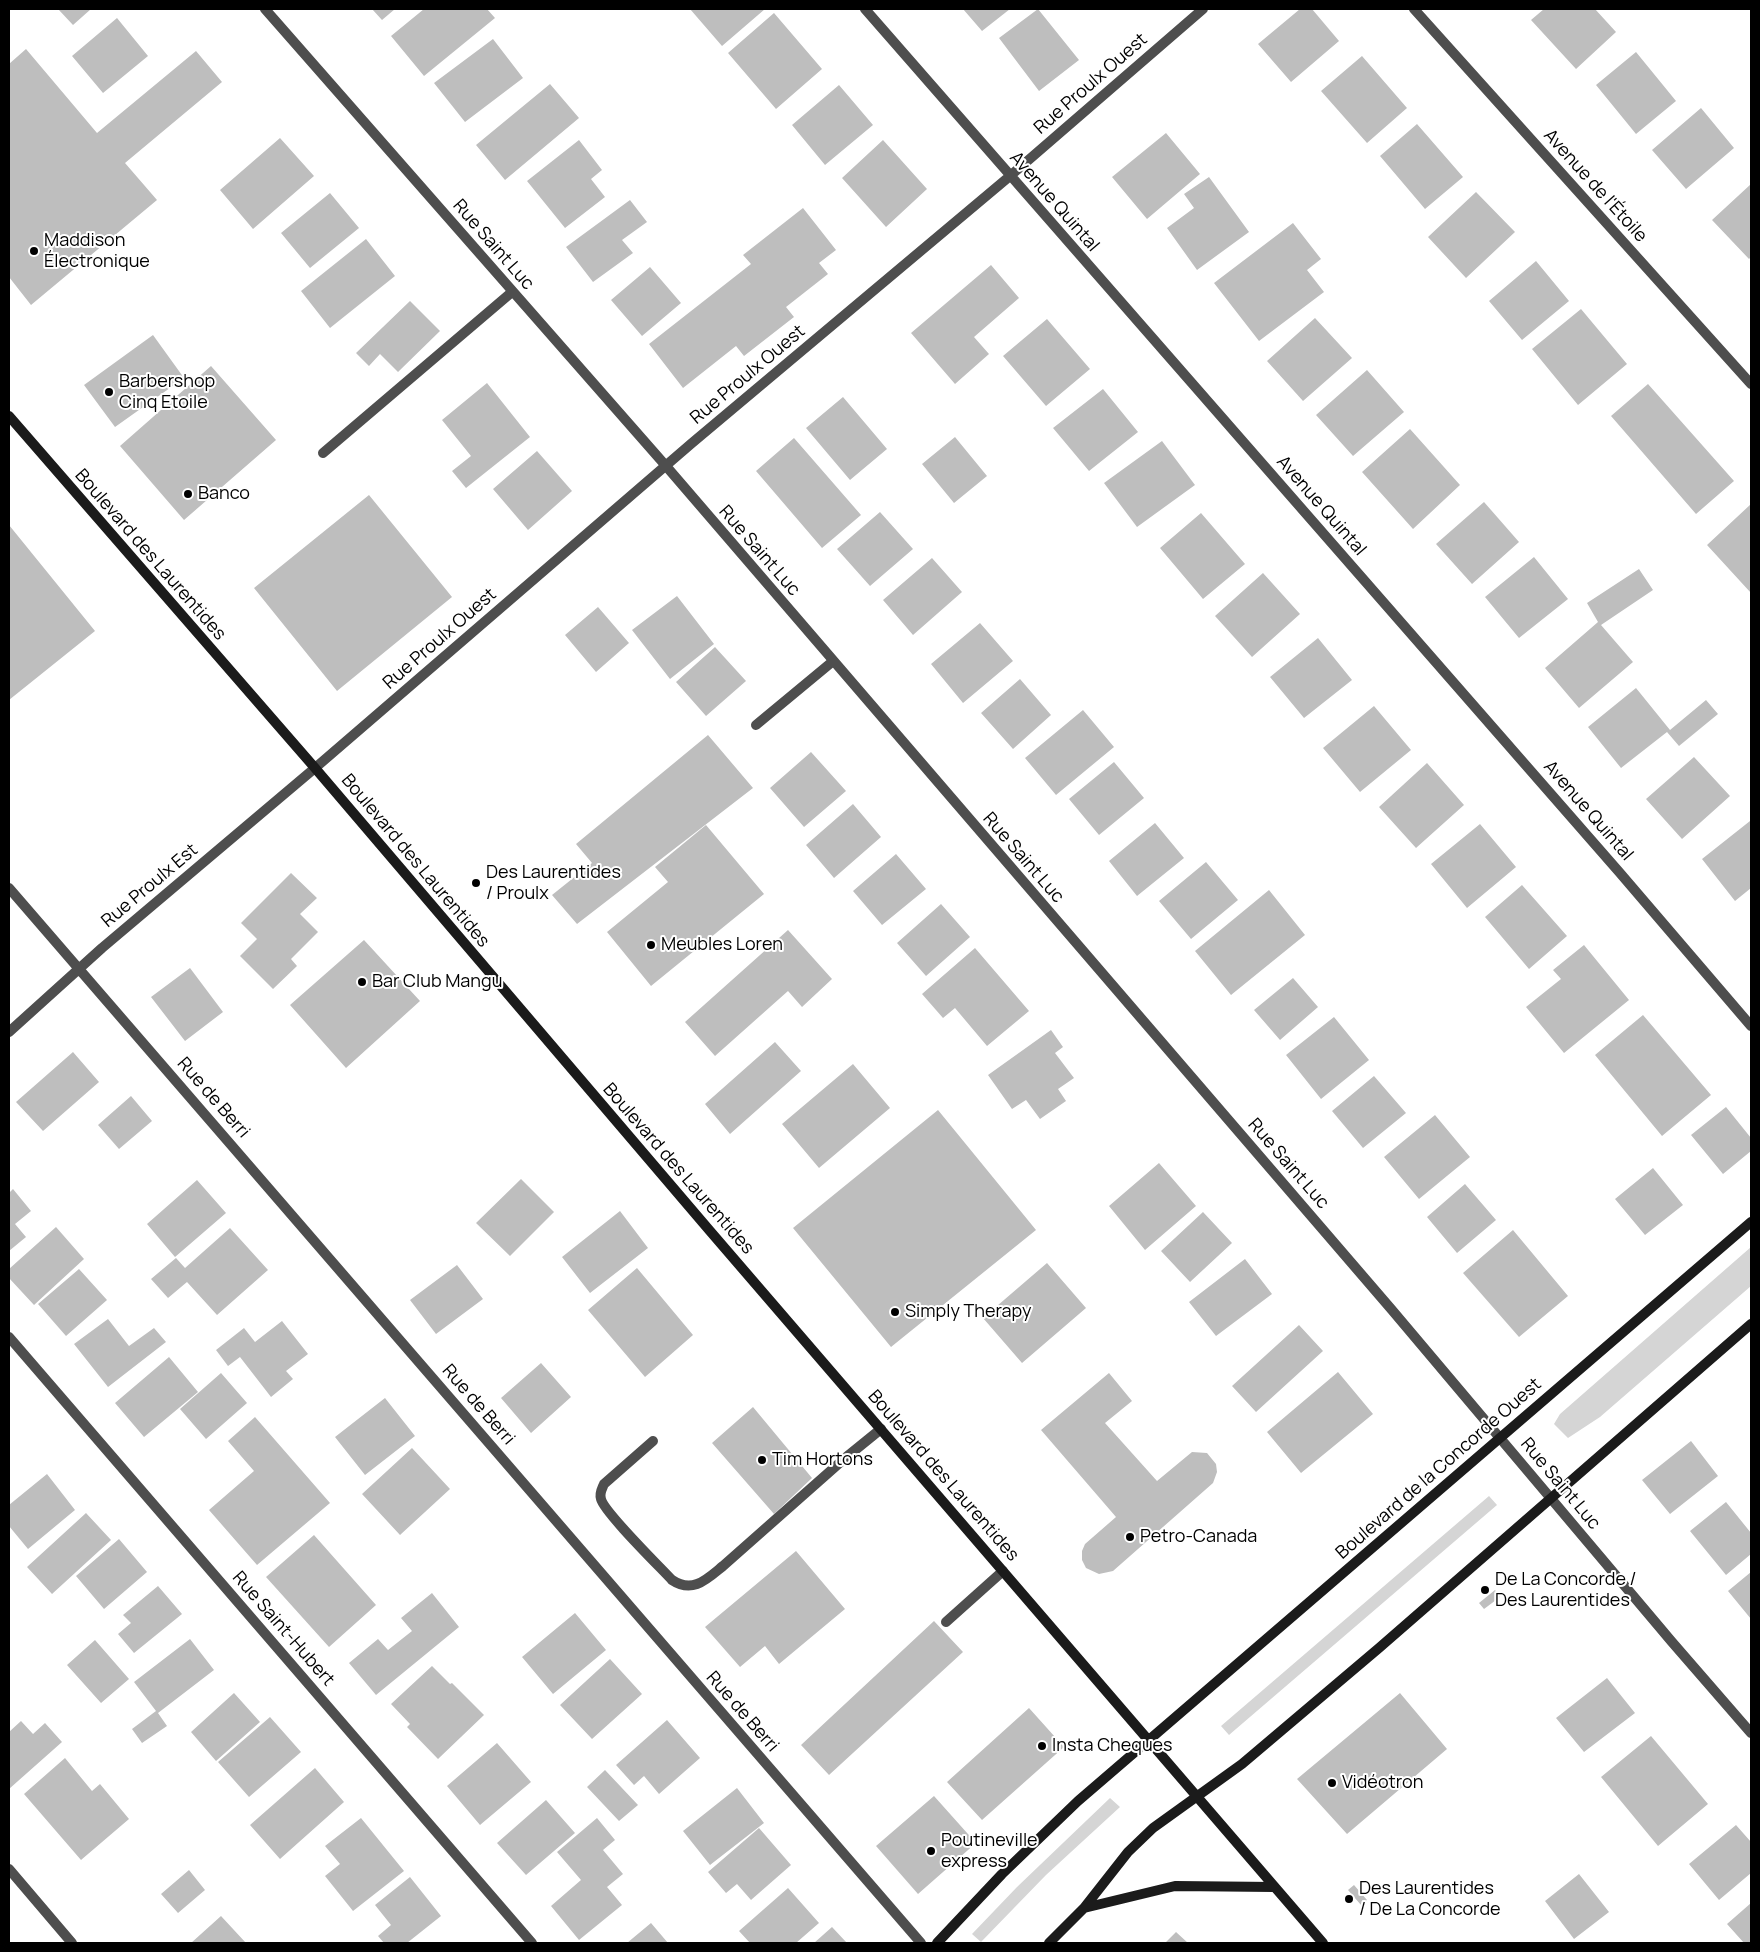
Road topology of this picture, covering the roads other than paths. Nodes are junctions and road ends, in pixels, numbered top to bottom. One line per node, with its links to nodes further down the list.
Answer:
1 (265, 9): 6 (street, Rue Saint Luc)
2 (865, 9): 5 (street, Avenue Quintal)
3 (1203, 9): 5 (street, Rue Proulx Ouest)
4 (1414, 9): 7 (street, Avenue de l'Étoile)
5 (1010, 176): 10 (street, Rue Proulx Ouest); 16 (street, Avenue Quintal)
6 (512, 292): 9 (street); 10 (street, Rue Saint Luc)
7 (1751, 384)
8 (9, 416): 13 (main road, Boulevard des Laurentides)
9 (323, 453)
10 (666, 466): 11 (street, Rue Saint Luc); 13 (street, Rue Proulx Ouest)
11 (832, 662): 12 (street); 22 (street, Rue Saint Luc)
12 (756, 726)
13 (315, 768): 15 (street, Rue Proulx Est); 21 (main road, Boulevard des Laurentides)
14 (9, 888): 15 (street, Rue de Berri)
15 (78, 968): 17 (street, Rue Proulx Est); 35 (street, Rue de Berri)
16 (1751, 1026)
17 (9, 1032)
18 (1751, 1222): 22 (main road, Boulevard de la Concorde Ouest)
19 (1751, 1324): 24 (main road)
20 (9, 1337): 34 (street, Rue Saint-Hubert)
21 (881, 1429): 23 (street); 25 (main road, Boulevard des Laurentides)
22 (1500, 1438): 24 (street, Rue Saint Luc); 28 (main road, Boulevard de la Concorde Ouest)
23 (653, 1441)
24 (1552, 1498): 27 (street, Rue Saint Luc); 29 (main road)
25 (1003, 1571): 26 (street); 28 (main road, Boulevard des Laurentides)
26 (946, 1622)
27 (1751, 1733)
28 (1149, 1741): 29 (main road, Boulevard des Laurentides); 36 (main road, Boulevard de la Concorde Ouest)
29 (1197, 1798): 31 (main road, Boulevard des Laurentides); 32 (main road)
30 (9, 1869): 33 (street)
31 (1274, 1887): 32 (main road); 38 (main road, Boulevard des Laurentides)
32 (1084, 1908): 37 (main road)
33 (72, 1943)
34 (532, 1943)
35 (921, 1943)
36 (937, 1943)
37 (1050, 1943)
38 (1323, 1943)

